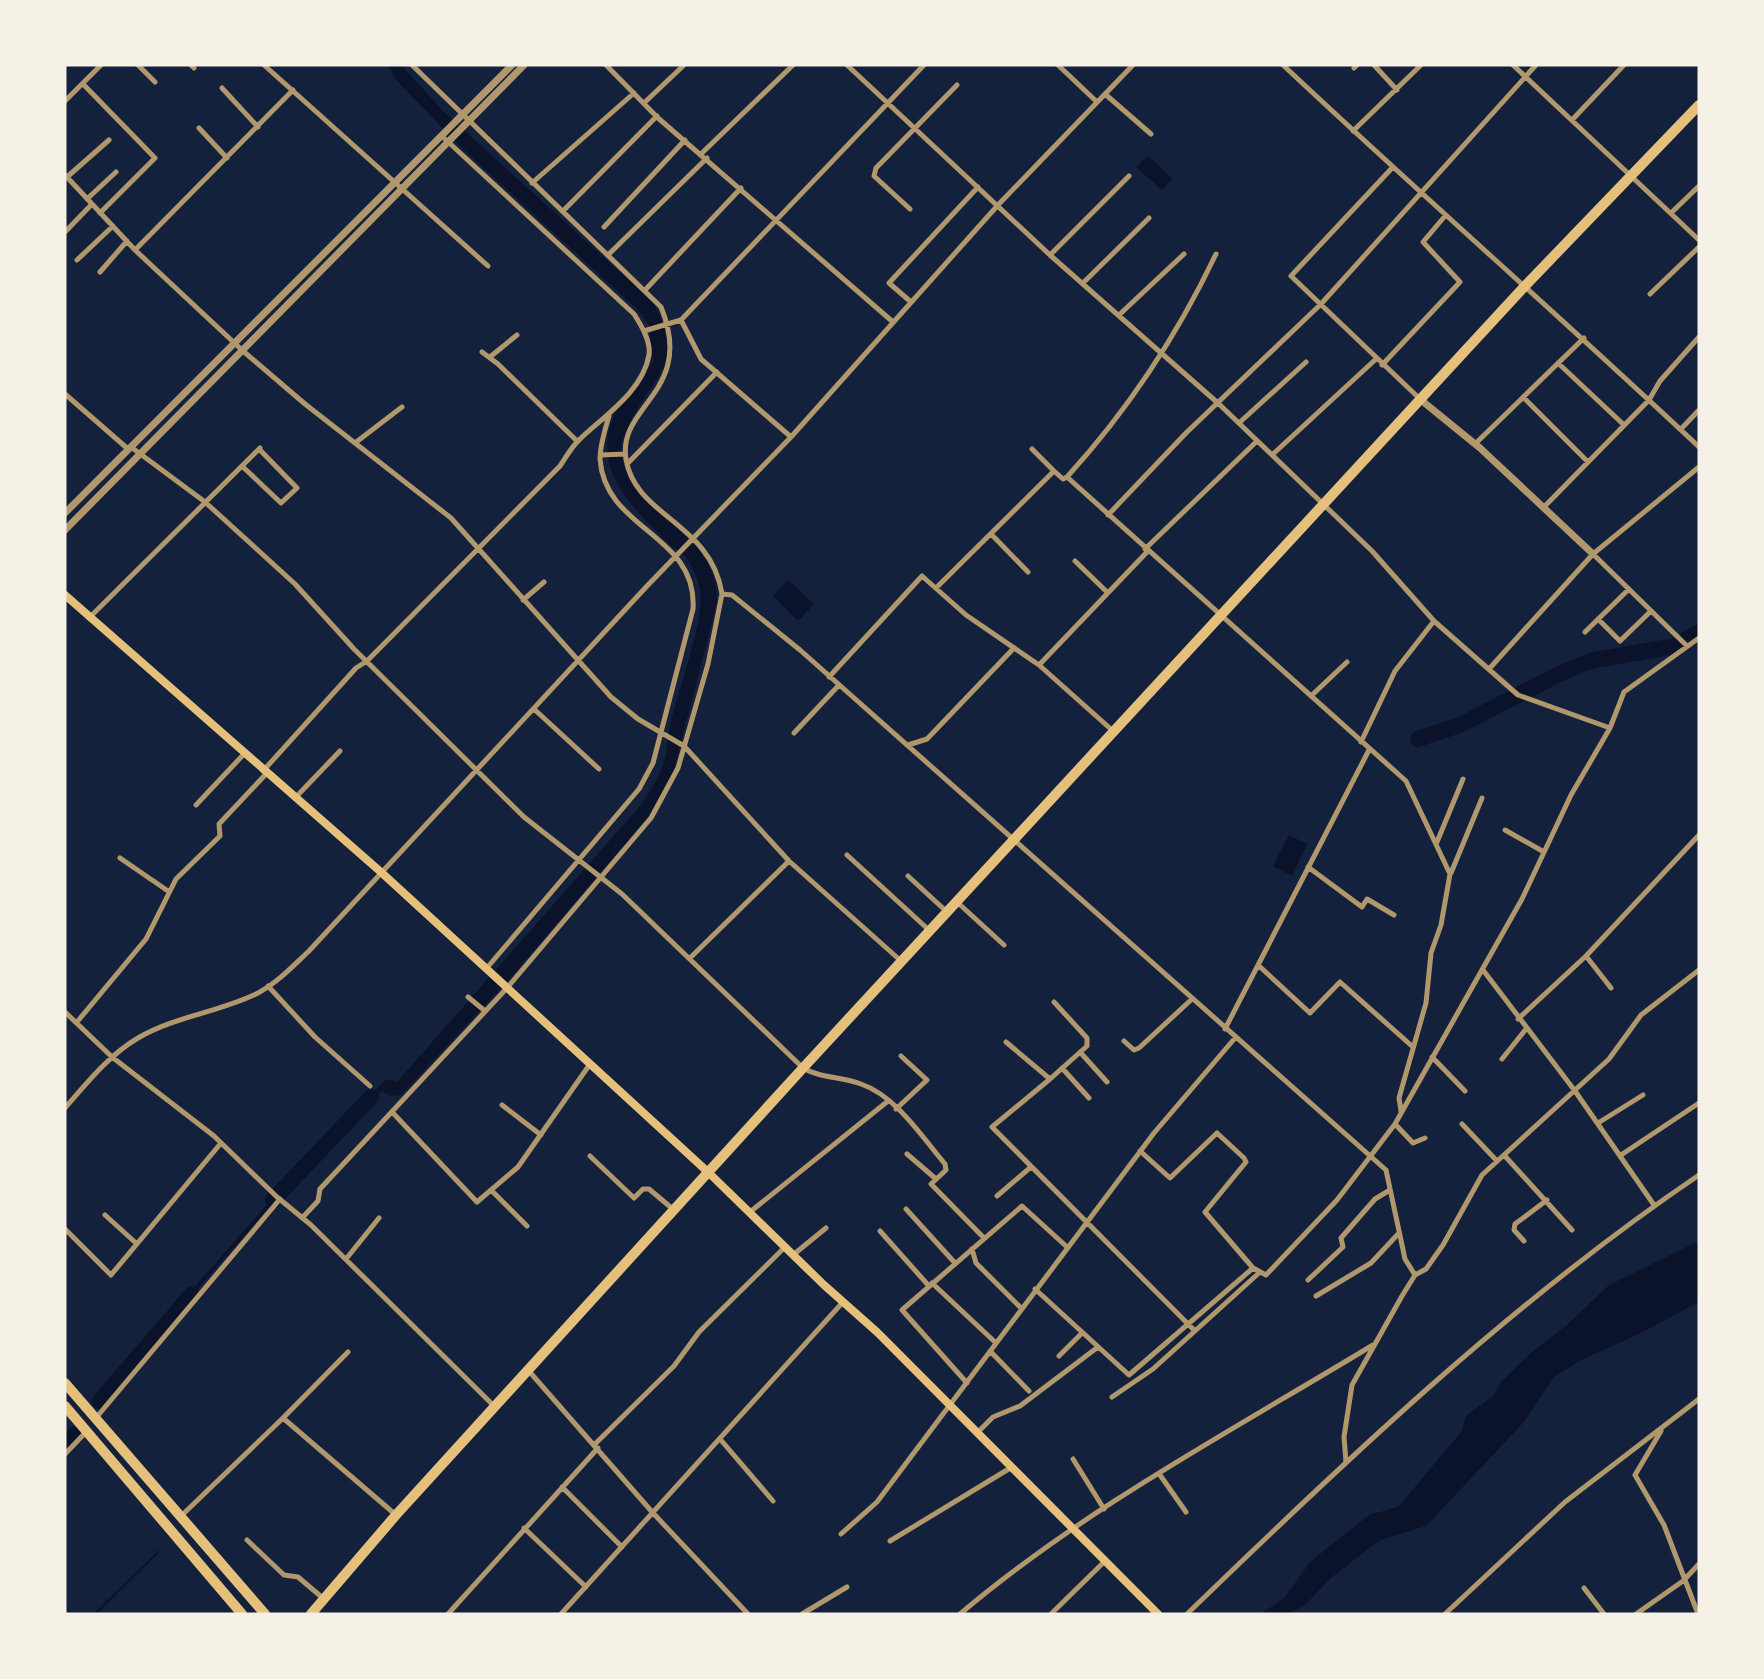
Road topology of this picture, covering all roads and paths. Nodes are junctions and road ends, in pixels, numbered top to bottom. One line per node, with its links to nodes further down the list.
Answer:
1 (101, 65): 22 (street)
2 (138, 65): 21 (street)
3 (264, 65): 25 (street)
4 (412, 65): 34 (street)
5 (512, 65): 34 (street)
6 (524, 65): 37 (street)
7 (606, 65): 27 (street)
8 (793, 65): 47 (street)
9 (847, 65): 32 (street)
10 (925, 65): 32 (street)
11 (1058, 65): 30 (street)
12 (1133, 65): 28 (street)
13 (1283, 65): 41 (street)
14 (1374, 65): 26 (street)
15 (1421, 65): 26 (street)
16 (1513, 65): 20 (street)
17 (1536, 65): 20 (street)
18 (1623, 65): 36 (street)
19 (683, 66): 31 (street)
20 (1525, 76): 36 (street); 60 (street)
21 (155, 82)
22 (83, 84): 29 (street); 65 (street)
23 (957, 85): 40 (street)
24 (222, 88): 38 (street)
25 (293, 90): 38 (street); 54 (street)
26 (1397, 90): 41 (street)
27 (634, 93): 31 (street); 55 (street)
28 (1105, 94): 30 (street); 42 (street)
29 (65, 101)
30 (1097, 102): 62 (street)
31 (644, 103): 35 (street)
32 (889, 104): 40 (street); 69 (street)
33 (1699, 105): 53 (highway)
34 (461, 116): 37 (street); 43 (street)
35 (657, 116): 45 (street); 64 (street)
36 (1572, 120): 53 (street)
37 (467, 122): 46 (street); 55 (street)
38 (258, 127): 48 (street)
39 (199, 128): 48 (street)
40 (915, 128): 58 (street); 63 (street)
41 (1353, 131): 49 (street)
42 (1151, 134)
43 (441, 135): 46 (street); 54 (street)
44 (109, 140): 51 (street)
45 (685, 140): 47 (street); 71 (street)
46 (449, 142): 57 (street); 94 (street)
47 (704, 156): 59 (street); 77 (street)
48 (228, 158): 76 (street)
49 (1392, 168): 60 (street); 89 (street)
50 (116, 172): 61 (street)
51 (66, 176): 61 (street)
52 (1129, 176): 80 (street)
53 (1632, 176): 66 (street); 85 (highway)
54 (396, 181): 57 (street); 98 (street)
55 (532, 183): 64 (street)
56 (1699, 186): 66 (street)
57 (404, 187): 82 (street); 99 (street)
58 (978, 187): 62 (street); 88 (street)
59 (741, 188): 69 (street); 86 (street)
60 (1419, 192): 67 (street); 89 (street)
61 (90, 202): 65 (street); 72 (street)
62 (998, 205): 80 (street); 88 (street)
63 (910, 209)
64 (564, 211): 77 (street)
65 (100, 213): 70 (street)
66 (1671, 213): 73 (street)
67 (1445, 216): 85 (street); 106 (street)
68 (1149, 218): 84 (street)
69 (778, 219): 91 (street); 92 (street)
70 (113, 226): 74 (street); 81 (street)
71 (604, 227)
72 (65, 232)
73 (1699, 240)
74 (127, 241): 76 (street); 83 (street)
75 (1699, 247): 87 (street)
76 (135, 250): 98 (street)
77 (609, 254): 86 (street)
78 (1184, 254): 90 (street)
79 (1216, 254): 101 (street)
80 (1050, 255): 84 (street)
81 (77, 260)
82 (488, 266)
83 (100, 272)
84 (1083, 283): 90 (street)
85 (1524, 287): 97 (street); 110 (highway)
86 (646, 289): 93 (street)
87 (1650, 294)
88 (911, 302): 92 (street)
89 (1321, 304): 103 (street); 112 (street)
90 (1119, 315): 101 (street)
91 (681, 320): 93 (street); 107 (street)
92 (893, 322): 119 (street)
93 (667, 323): 94 (street); 128 (street)
94 (644, 330): 115 (street)
95 (517, 335): 102 (street)
96 (1699, 337): 111 (street)
97 (1584, 338): 105 (street); 111 (street)
98 (234, 342): 99 (street); 125 (street)
99 (243, 351): 122 (street); 127 (street)
100 (482, 352): 102 (street)
101 (1163, 353): 112 (street); 136 (street)
102 (490, 357): 120 (street)
103 (1376, 359): 106 (street); 130 (street)
104 (1306, 362): 116 (street)
105 (1558, 363): 109 (street); 117 (street)
106 (1382, 365): 110 (street)
107 (717, 372): 119 (street); 132 (street)
108 (65, 394): 125 (street)
109 (1523, 397): 123 (street); 131 (street)
110 (1421, 400): 123 (street); 138 (highway)
111 (1649, 400): 117 (street); 118 (street)
112 (1219, 404): 116 (street); 141 (street)
113 (402, 407): 122 (street)
114 (1699, 410): 118 (street)
115 (609, 415): 120 (street); 129 (street)
116 (1239, 423): 121 (street)
117 (1624, 425): 131 (street)
118 (1681, 429): 124 (street)
119 (791, 437): 144 (street)
120 (578, 441): 145 (street)
121 (1257, 441): 130 (street); 146 (street)
122 (355, 443): 145 (street)
123 (1475, 444): 139 (street)
124 (1699, 447)
125 (130, 448): 127 (street); 140 (street)
126 (1032, 449): 135 (street)
127 (140, 454): 137 (street); 142 (street)
128 (625, 454): 129 (street); 132 (street)
129 (601, 455): 148 (street)
130 (1272, 455): 138 (street)
131 (1588, 462): 139 (street)
132 (627, 464): 144 (street)
133 (242, 466): 133 (street); 137 (street)
134 (1699, 467): 147 (street)
135 (1054, 471): 136 (street); 143 (street)
136 (1067, 477): 141 (street)
137 (205, 502): 160 (street); 167 (street)
138 (1324, 504): 159 (highway); 162 (street)
139 (1543, 508): 147 (street)
140 (65, 513)
141 (1108, 515): 146 (street)
142 (65, 530)
143 (990, 534): 150 (street); 152 (street)
144 (693, 538): 148 (street); 155 (street)
145 (477, 547): 157 (street); 167 (street)
146 (1146, 550): 154 (street); 159 (street)
147 (1593, 554): 153 (street); 171 (street)
148 (677, 556): 168 (street); 179 (street)
149 (1075, 561): 154 (street)
150 (1028, 572)
151 (544, 582): 157 (street)
152 (936, 588): 166 (street); 172 (street)
153 (1629, 589): 158 (street); 161 (street)
154 (1108, 593): 170 (street)
155 (723, 594): 172 (street); 182 (street)
156 (65, 595): 160 (main road)
157 (523, 600): 168 (street)
158 (1651, 611): 161 (street); 165 (street)
159 (1220, 615): 174 (street); 177 (highway)
160 (89, 618): 185 (main road)
161 (1598, 619): 163 (street)
162 (1434, 621): 171 (street); 180 (street)
163 (1585, 632)
164 (1699, 638): 165 (street)
165 (1687, 646): 176 (street)
166 (1013, 649): 170 (street); 181 (street)
167 (368, 661): 187 (street); 188 (street)
168 (578, 662): 175 (street); 179 (street)
169 (1347, 662): 174 (street)
170 (1039, 665): 177 (street)
171 (1489, 668): 176 (street)
172 (829, 677): 173 (street)
173 (839, 685): 178 (street); 181 (street)
174 (1311, 696): 180 (street)
175 (534, 709): 186 (street); 187 (street)
176 (1610, 728): 197 (street)
177 (1113, 731): 195 (highway)
178 (793, 733)
179 (660, 734): 182 (street); 200 (street)
180 (1361, 742): 183 (street)
181 (908, 745): 195 (street)
182 (684, 746): 201 (street); 205 (street)
183 (1369, 750): 196 (street); 202 (street)
184 (340, 751): 190 (street)
185 (244, 754): 188 (main road); 192 (street)
186 (599, 769)
187 (477, 771): 200 (street); 203 (street)
188 (265, 772): 190 (main road); 207 (street)
189 (1463, 779): 196 (street)
190 (295, 798): 203 (main road)
191 (1482, 798): 204 (street)
192 (196, 806)
193 (1505, 830): 197 (street)
194 (1699, 835): 213 (street)
195 (1014, 838): 208 (highway); 224 (street)
196 (1437, 842): 204 (street)
197 (1544, 852): 219 (street)
198 (847, 855): 211 (street)
199 (120, 858): 207 (street)
200 (581, 861): 205 (street); 217 (street)
201 (789, 861): 214 (street); 215 (street)
202 (1308, 867): 210 (street); 216 (street)
203 (382, 873): 217 (main road); 220 (street)
204 (1450, 874): 235 (street)
205 (601, 876): 214 (street); 221 (street)
206 (908, 876): 209 (street)
207 (168, 891): 229 (street)
208 (957, 902): 209 (highway); 212 (street)
209 (947, 913): 211 (highway)
210 (1394, 915)
211 (930, 932): 215 (highway)
212 (1004, 945)
213 (1586, 956): 222 (street); 228 (street)
214 (690, 958): 242 (street)
215 (903, 962): 242 (highway)
216 (1258, 965): 230 (street); 235 (street)
217 (486, 969): 221 (main road)
218 (1699, 970): 248 (street)
219 (1483, 971): 228 (street); 239 (street)
220 (268, 986): 238 (street); 246 (street)
221 (506, 988): 226 (street); 241 (main road)
222 (1611, 988)
223 (468, 998): 226 (street)
224 (1192, 999): 230 (street); 233 (street)
225 (1054, 1002): 236 (street)
226 (484, 1011): 257 (street)
227 (65, 1012): 229 (street)
228 (1518, 1019): 231 (street)
229 (77, 1022): 238 (street)
230 (1224, 1029): 232 (street)
231 (1526, 1030): 240 (street); 248 (street)
232 (1235, 1038): 264 (street); 269 (street)
233 (1124, 1041)
234 (1006, 1042): 244 (street)
235 (1413, 1047): 256 (street)
236 (1080, 1052): 243 (street); 245 (street)
237 (901, 1055): 255 (street)
238 (112, 1057): 254 (street); 263 (street)
239 (1432, 1057): 247 (street); 256 (street)
240 (1502, 1059)
241 (590, 1064): 261 (street); 272 (main road)
242 (803, 1068): 251 (street); 272 (highway)
243 (1062, 1068): 244 (street); 250 (street)
244 (1050, 1079): 271 (street)
245 (1107, 1082)
246 (370, 1086)
247 (1465, 1091)
248 (1575, 1091): 260 (street); 266 (street)
249 (1643, 1095): 260 (street)
250 (1089, 1098)
251 (888, 1101): 255 (street); 283 (street)
252 (1699, 1103): 267 (street)
253 (502, 1105): 261 (street)
254 (65, 1108)
255 (896, 1109): 274 (street)
256 (1401, 1111): 258 (street)
257 (392, 1112): 275 (street); 285 (street)
258 (1395, 1124): 262 (street); 269 (street)
259 (1462, 1124): 270 (street)
260 (1598, 1124): 267 (street)
261 (541, 1136): 275 (street)
262 (1425, 1138)
263 (222, 1143): 278 (street); 296 (street)
264 (1140, 1151): 287 (street); 303 (street)
265 (907, 1154): 274 (street)
266 (1504, 1155): 270 (street); 279 (street)
267 (1621, 1155): 280 (street)
268 (590, 1156): 282 (street)
269 (1370, 1156): 276 (street); 304 (street)
270 (1497, 1161): 305 (street)
271 (1031, 1167): 277 (street); 287 (street)
272 (709, 1173): 282 (highway); 283 (main road)
273 (1699, 1175): 280 (street)
274 (936, 1179): 294 (street)
275 (491, 1190): 288 (street)
276 (1390, 1190): 293 (street); 306 (street)
277 (997, 1196)
278 (277, 1197): 285 (street); 331 (street)
279 (1547, 1200): 291 (street); 295 (street)
280 (1654, 1205): 339 (street)
281 (906, 1209): 302 (street)
282 (675, 1211): 321 (highway)
283 (750, 1212): 297 (main road)
284 (105, 1215): 296 (street)
285 (302, 1218): 301 (street)
286 (379, 1218): 301 (street)
287 (1087, 1221): 298 (street); 312 (street)
288 (527, 1226)
289 (826, 1228): 300 (street)
290 (65, 1229): 296 (street)
291 (1572, 1230)
292 (880, 1231): 307 (street)
293 (1399, 1233): 305 (street); 309 (street)
294 (984, 1238): 298 (street); 299 (street)
295 (1524, 1241)
296 (137, 1244)
297 (785, 1247): 300 (main road); 336 (street)
298 (1068, 1247): 308 (street)
299 (972, 1249): 302 (street); 311 (street)
300 (793, 1255): 310 (main road)
301 (346, 1259): 328 (street)
302 (955, 1263): 307 (street)
303 (1253, 1268): 304 (street); 312 (street)
304 (1260, 1272): 313 (street)
305 (1415, 1275): 316 (street)
306 (1308, 1280)
307 (930, 1285): 315 (street); 323 (street)
308 (1035, 1289): 311 (street); 314 (street)
309 (1316, 1296)
310 (843, 1302): 329 (main road); 335 (street)
311 (1021, 1308): 315 (street)
312 (1188, 1324): 313 (street); 317 (street)
313 (1195, 1331): 325 (street)
314 (1082, 1333): 317 (street); 320 (street)
315 (996, 1343): 318 (street)
316 (1376, 1344): 339 (street); 341 (street)
317 (1098, 1348): 334 (street)
318 (990, 1351): 323 (street); 324 (street)
319 (348, 1352): 330 (street)
320 (1059, 1356)
321 (528, 1370): 328 (highway); 336 (street)
322 (65, 1383): 331 (highway)
323 (967, 1383): 329 (street)
324 (1029, 1391)
325 (1112, 1397)
326 (1699, 1399): 332 (street)
327 (65, 1406): 333 (highway)
328 (495, 1406): 347 (highway)
329 (950, 1406): 334 (main road); 351 (street)
330 (283, 1418): 347 (street); 348 (street)
331 (95, 1419): 348 (highway)
332 (1662, 1428): 357 (street); 373 (street)
333 (86, 1432): 337 (street); 362 (highway)
334 (977, 1433): 340 (main road)
335 (720, 1439): 343 (street); 346 (street)
336 (596, 1446): 342 (street); 346 (street)
337 (65, 1454)
338 (1073, 1459): 344 (street)
339 (1346, 1462): 372 (street)
340 (1012, 1467): 350 (main road); 353 (street)
341 (1160, 1475): 344 (street); 345 (street)
342 (562, 1487): 349 (street); 354 (street)
343 (773, 1501)
344 (1104, 1509): 350 (street)
345 (1186, 1512)
346 (653, 1513): 354 (street); 367 (street)
347 (396, 1515): 361 (highway)
348 (179, 1518): 363 (highway)
349 (524, 1528): 358 (street); 365 (street)
350 (1074, 1528): 355 (main road); 369 (street)
351 (841, 1534)
352 (247, 1540): 361 (street)
353 (890, 1541)
354 (622, 1547): 358 (street)
355 (1106, 1560): 370 (street); 371 (main road)
356 (1699, 1564): 357 (street)
357 (1683, 1581): 375 (street); 376 (street)
358 (586, 1587): 366 (street)
359 (847, 1587): 368 (street)
360 (1584, 1588): 374 (street)
361 (324, 1600): 364 (highway)
362 (242, 1614)
363 (265, 1614)
364 (311, 1614)
365 (448, 1614)
366 (561, 1614)
367 (748, 1614)
368 (803, 1614)
369 (960, 1614)
370 (1051, 1614)
371 (1158, 1614)
372 (1188, 1614)
373 (1445, 1614)
374 (1604, 1614)
375 (1636, 1614)
376 (1698, 1614)

